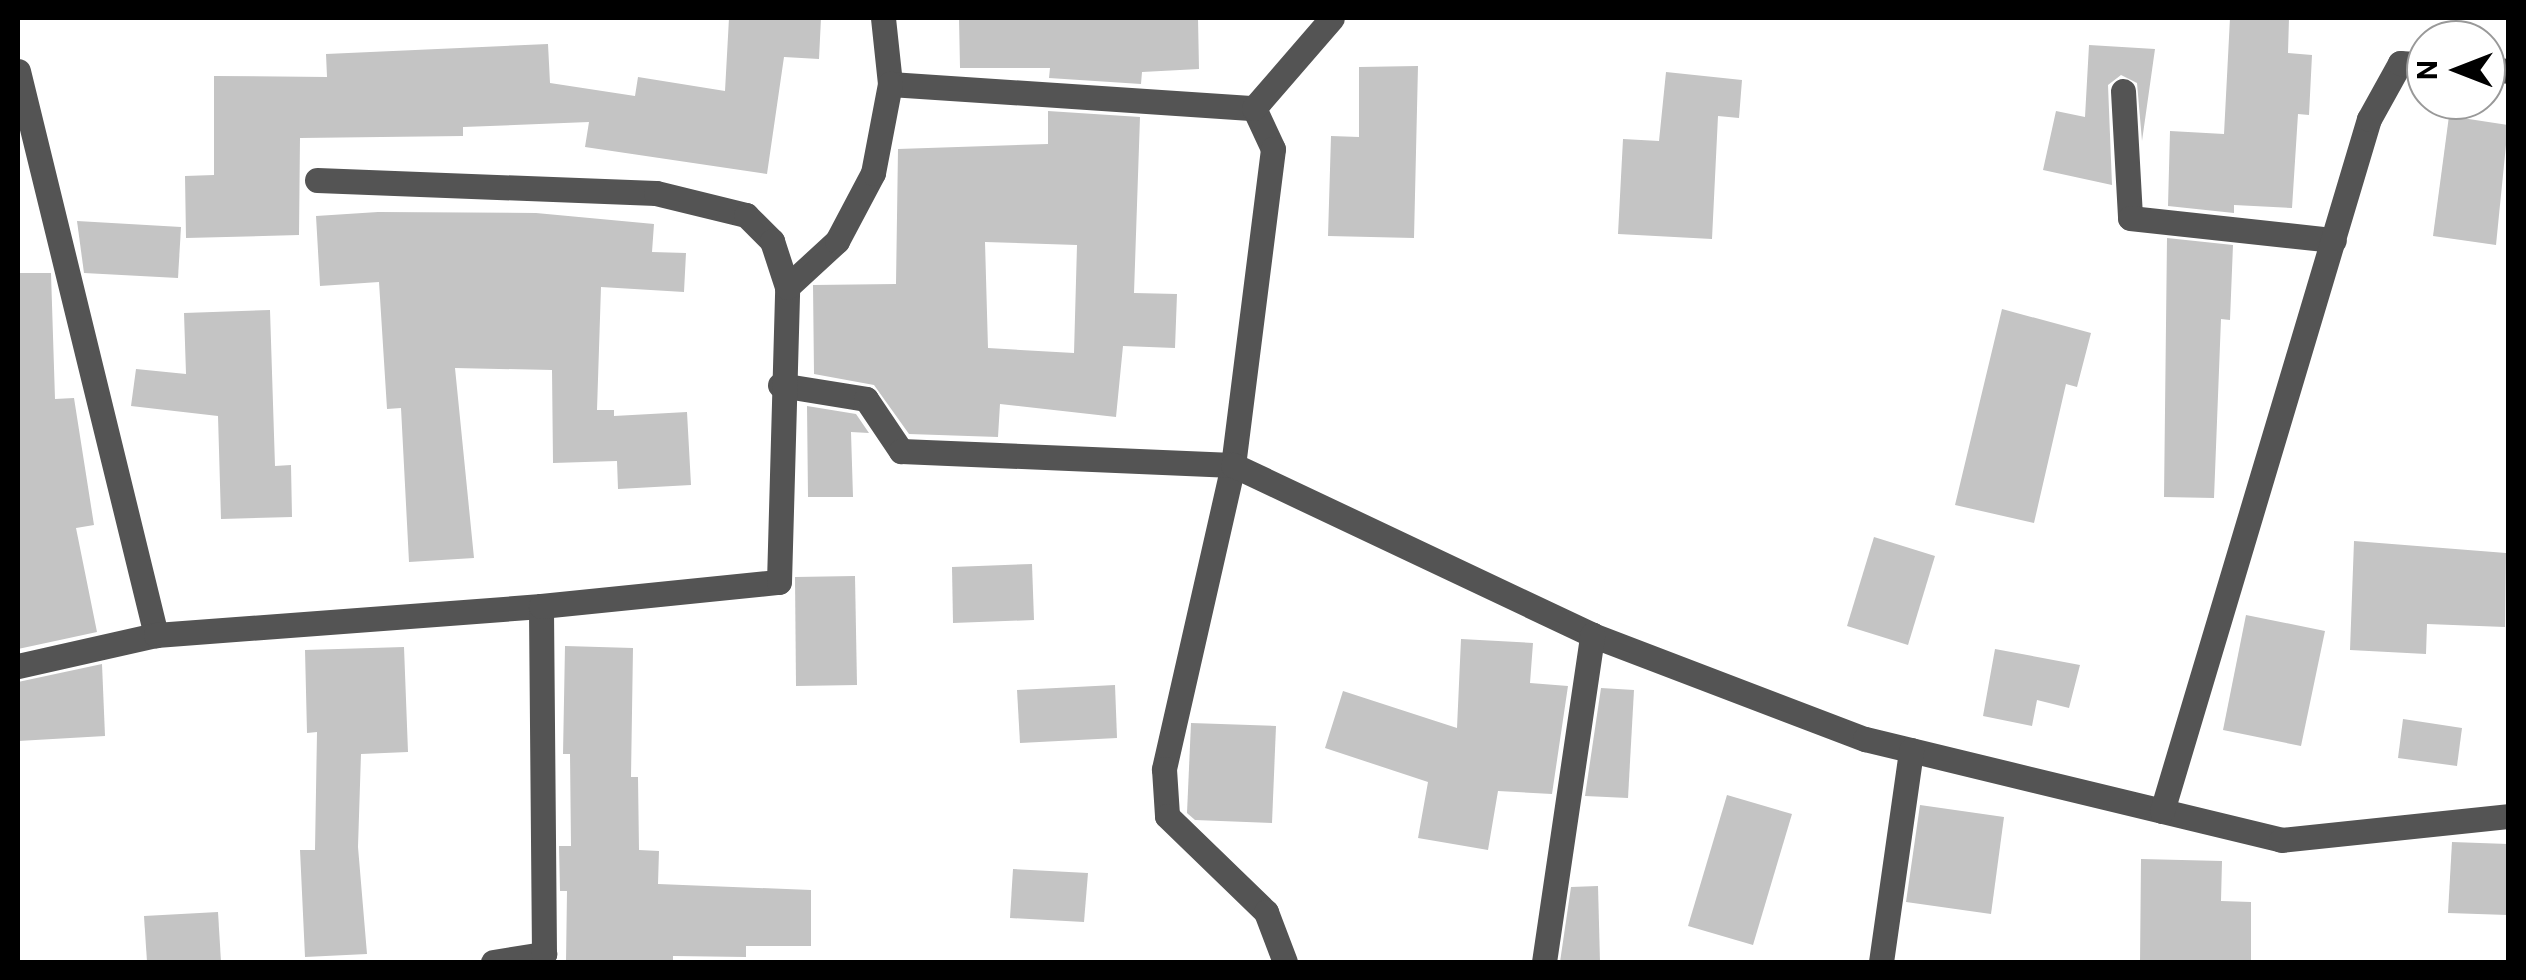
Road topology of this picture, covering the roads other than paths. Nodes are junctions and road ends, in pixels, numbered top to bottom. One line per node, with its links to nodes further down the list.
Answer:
1 (883, 18): 5 (street)
2 (1332, 18): 7 (street)
3 (2406, 63): 9 (street)
4 (18, 71): 14 (street)
5 (890, 84): 7 (street); 10 (street)
6 (2122, 91): 9 (street)
7 (1254, 108): 12 (street)
8 (318, 180): 10 (street)
9 (2334, 240): 18 (street)
10 (788, 287): 11 (street)
11 (780, 384): 12 (street); 13 (street)
12 (1233, 466): 15 (street); 22 (street)
13 (541, 606): 14 (street); 20 (street)
14 (156, 635): 16 (street)
15 (1592, 635): 17 (street); 23 (street)
16 (18, 666)
17 (1911, 750): 18 (street); 24 (street)
18 (2162, 811): 19 (street)
19 (2508, 816)
20 (546, 958): 21 (street)
21 (493, 962)
22 (1285, 962)
23 (1544, 962)
24 (1881, 962)

